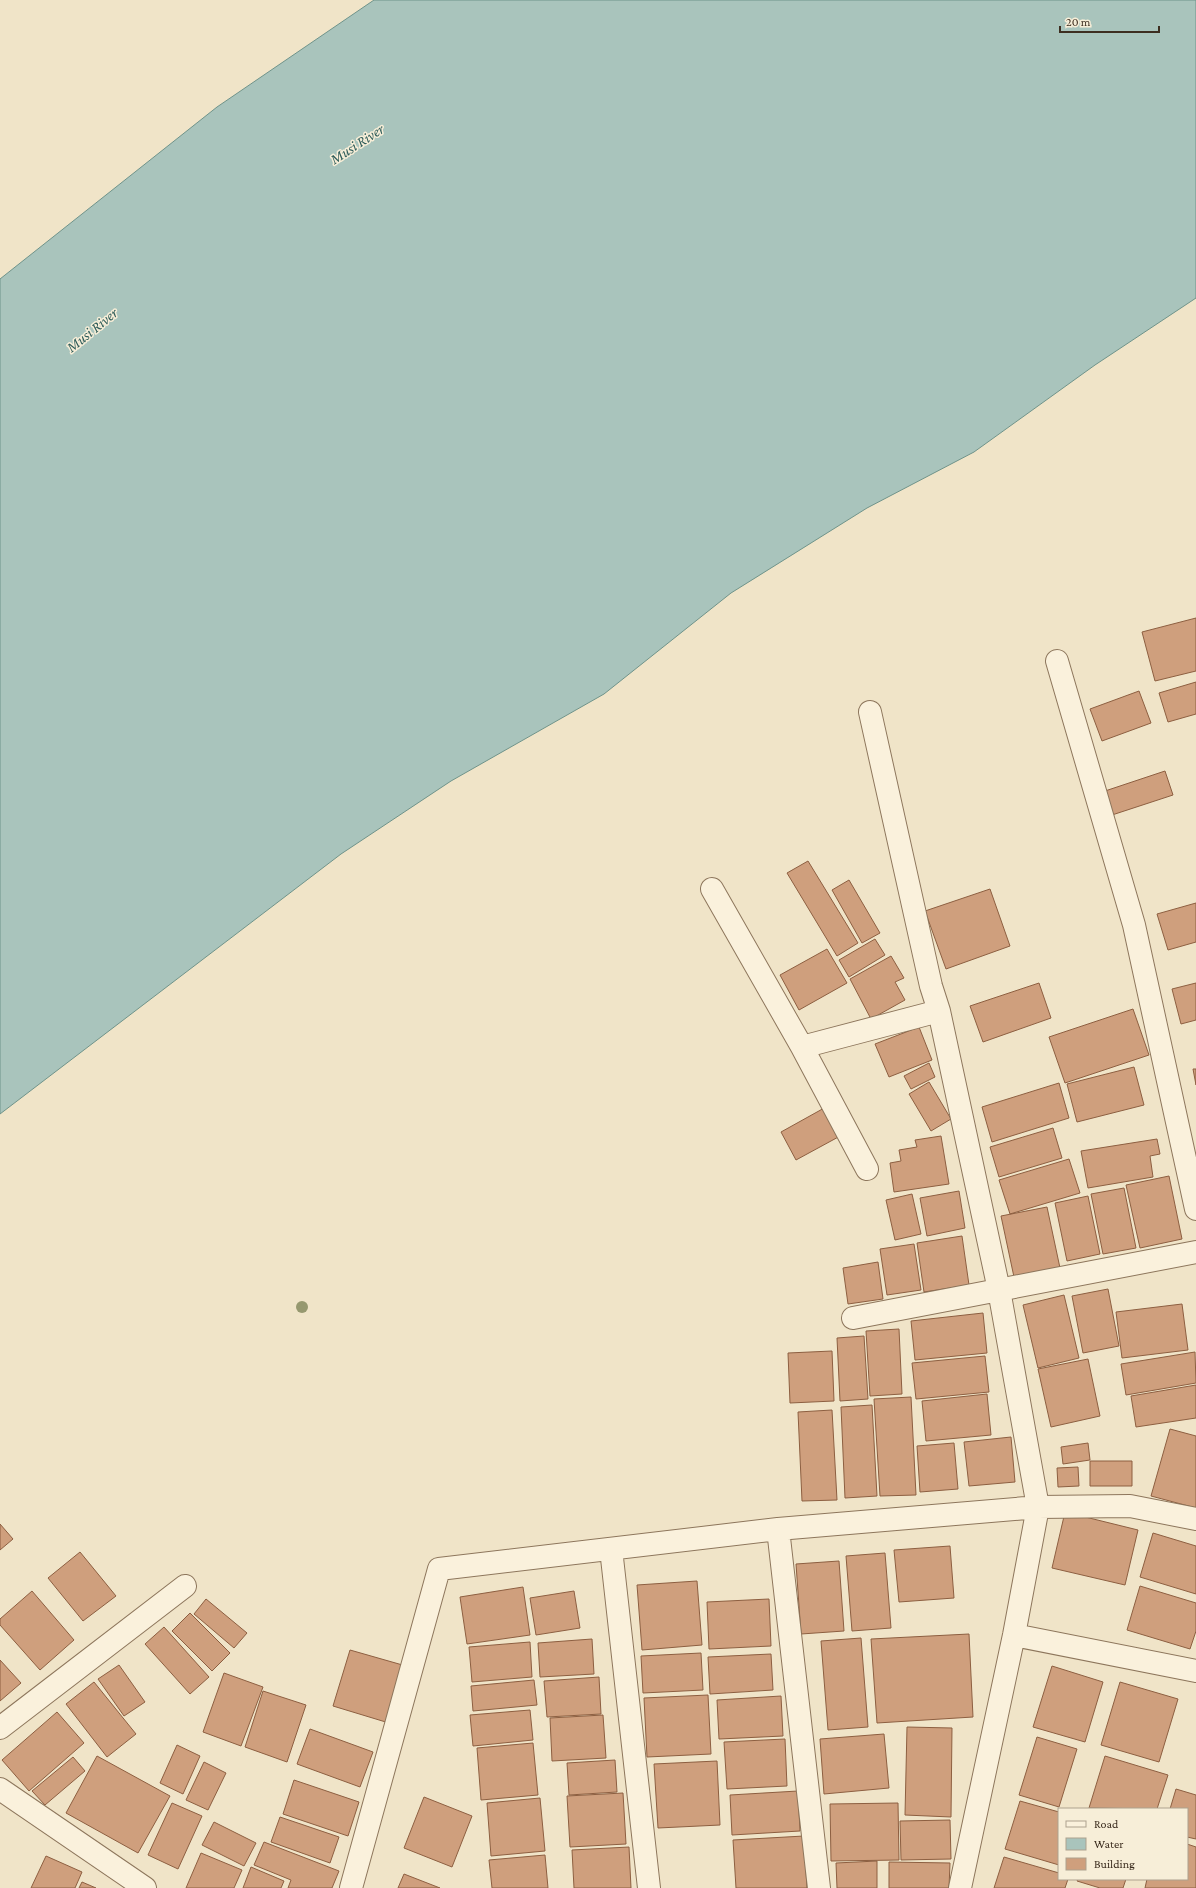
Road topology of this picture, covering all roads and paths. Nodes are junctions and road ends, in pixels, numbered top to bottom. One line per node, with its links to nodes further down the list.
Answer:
1 (1056, 661): 7 (street)
2 (870, 712): 4 (street)
3 (712, 889): 5 (street)
4 (939, 1011): 5 (street); 9 (street)
5 (802, 1047): 6 (street)
6 (866, 1169)
7 (1196, 1209)
8 (1196, 1252): 9 (street)
9 (999, 1290): 10 (street); 11 (street)
10 (853, 1318)
11 (1038, 1507): 12 (street); 13 (street); 16 (street)
12 (1196, 1519)
13 (778, 1529): 14 (street); 23 (street)
14 (611, 1549): 21 (street); 22 (street)
15 (185, 1586): 18 (street)
16 (1014, 1635): 17 (street); 24 (street)
17 (1196, 1671)
18 (0, 1728)
19 (0, 1789): 20 (street)
20 (145, 1888)
21 (351, 1888)
22 (649, 1888)
23 (819, 1888)
24 (960, 1888)

